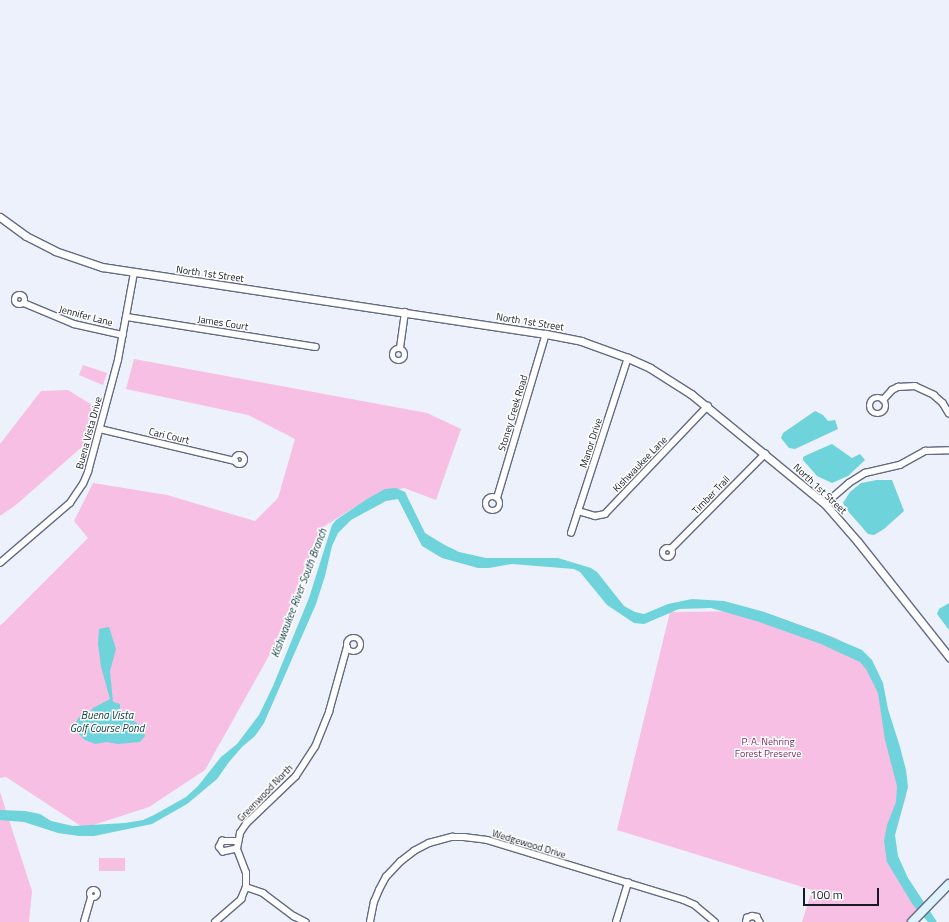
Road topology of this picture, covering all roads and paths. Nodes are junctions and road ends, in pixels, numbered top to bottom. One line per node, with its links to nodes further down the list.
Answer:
1 (0, 217): 2 (street, North 1st Street)
2 (134, 273): 4 (street, North 1st Street); 5 (street, Buena Vista Drive)
3 (24, 303): 6 (street, Jennifer Lane)
4 (405, 312): 7 (street, North 1st Street); 9 (street)
5 (127, 317): 6 (street, Buena Vista Drive); 8 (street, James Court)
6 (123, 334): 14 (street, Buena Vista Drive)
7 (546, 334): 10 (street, North 1st Street); 18 (street, Stoney Creek Road)
8 (316, 347)
9 (400, 348)
10 (628, 358): 12 (street, North 1st Street); 20 (street, Manor Drive)
11 (883, 400): 13 (street)
12 (708, 406): 16 (street, North 1st Street); 20 (street, Kishwaukee Lane)
13 (949, 413)
14 (100, 428): 17 (street, Cari Court); 23 (street, Buena Vista Drive)
15 (949, 450): 19 (street)
16 (765, 454): 19 (street, North 1st Street); 22 (street, Timber Trail)
17 (235, 461)
18 (496, 498)
19 (825, 504): 25 (street, North 1st Street)
20 (578, 511): 21 (street, Manor Drive)
21 (571, 533)
22 (671, 549)
23 (0, 563)
24 (347, 647): 26 (street, Greenwood North)
25 (949, 657)
26 (237, 841): 27 (street, Greenwood North); 27 (street)
27 (237, 849): 30 (street, Greenwood North)
28 (628, 883): 35 (street, Wedgewood Drive); 36 (street); 37 (street, Wedgewood Drive)
29 (949, 884): 40 (main road)
30 (246, 887): 33 (street); 34 (street)
31 (91, 898): 32 (street)
32 (84, 922)
33 (215, 922)
34 (306, 922)
35 (370, 922)
36 (616, 922)
37 (715, 922)
38 (746, 922): 39 (street)
39 (760, 922)
40 (912, 922)

